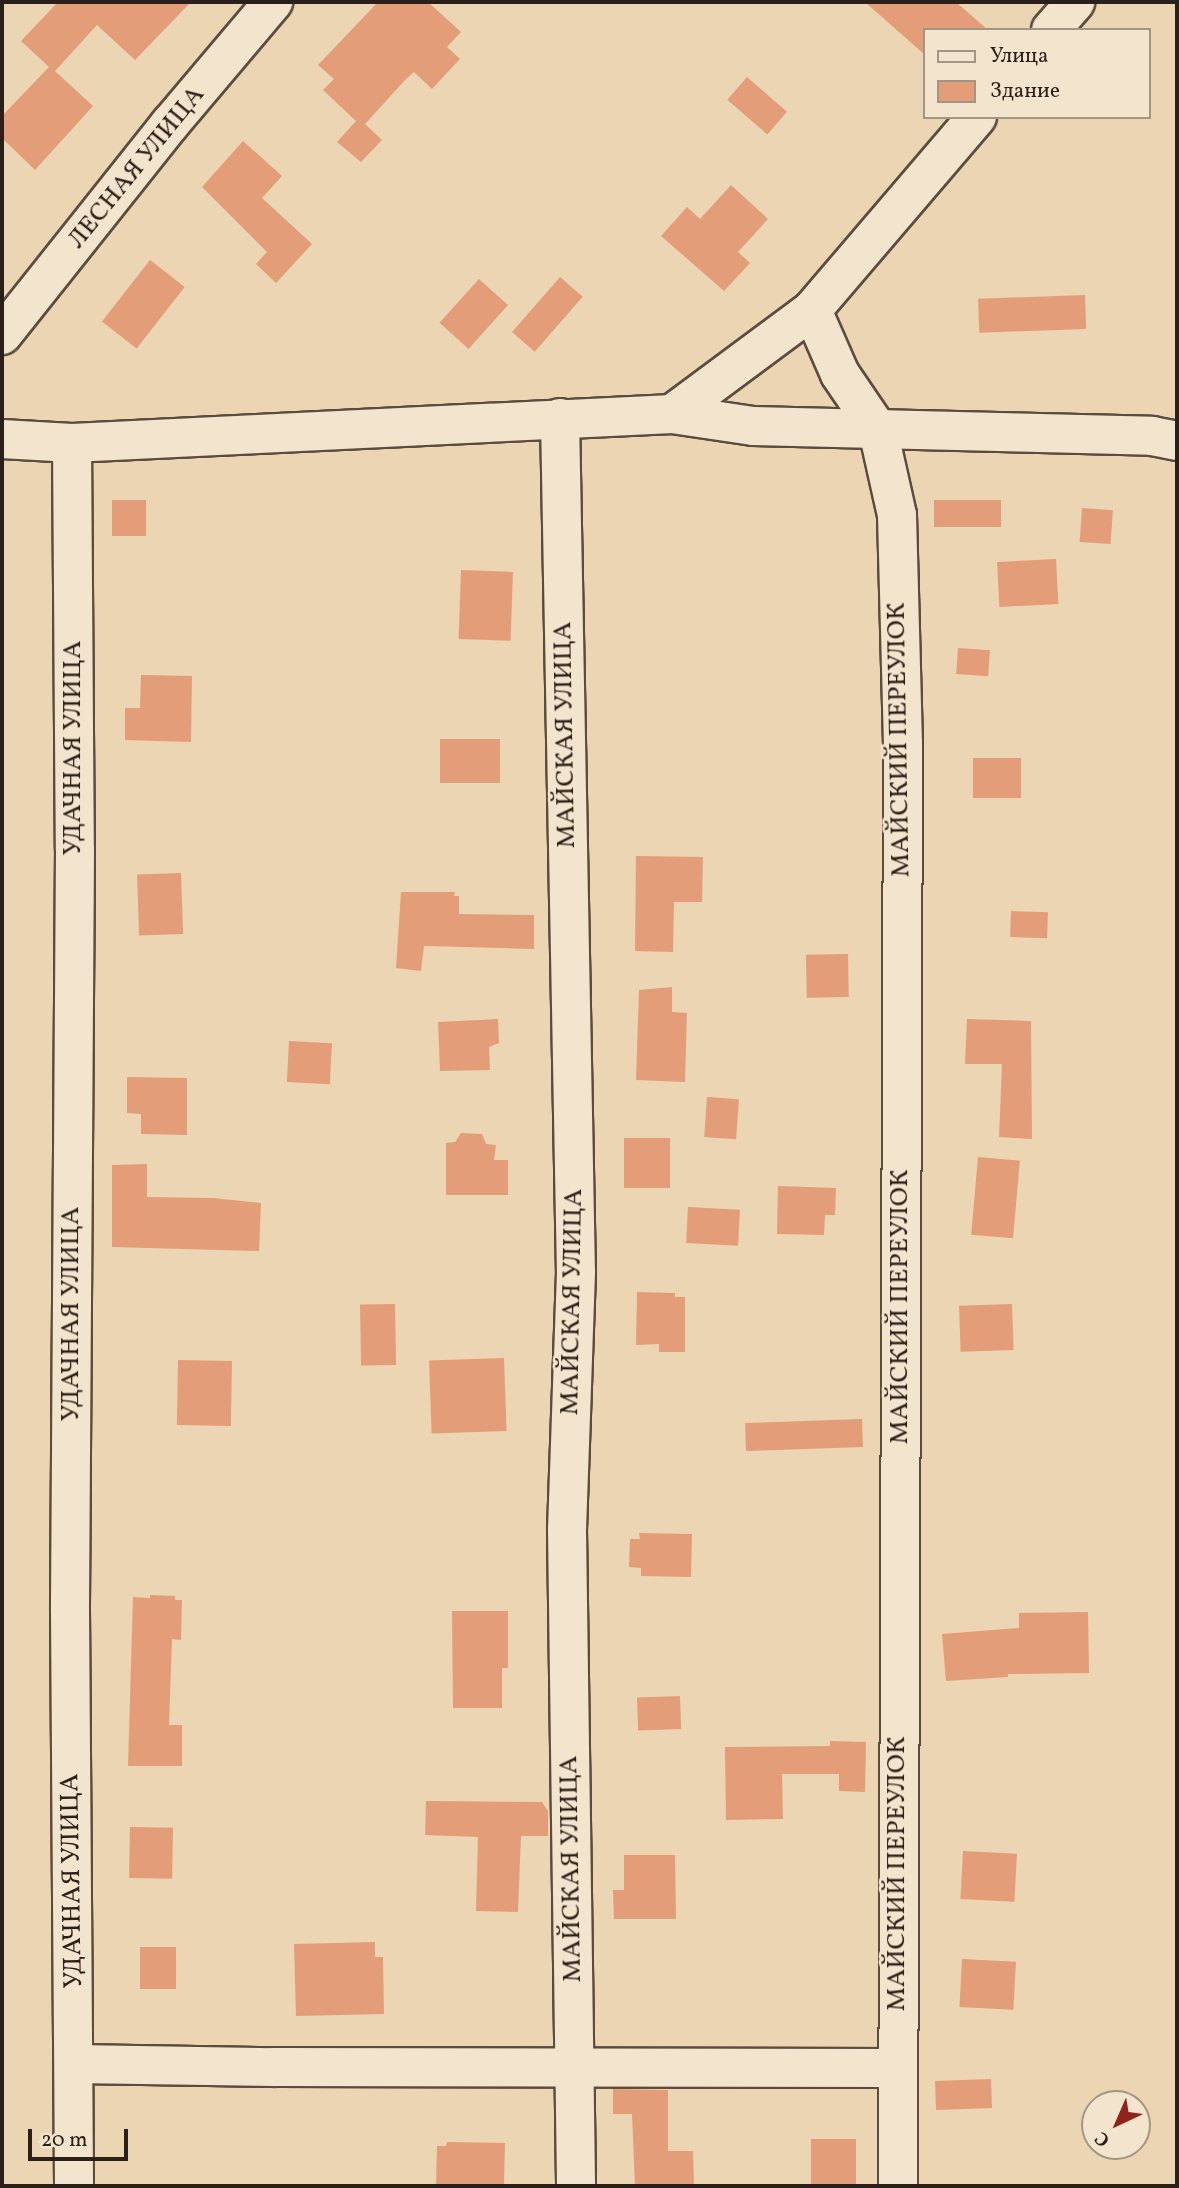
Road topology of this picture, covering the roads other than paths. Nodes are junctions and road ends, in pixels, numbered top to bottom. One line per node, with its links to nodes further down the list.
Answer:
1 (273, 2): 6 (street, ЛЕСНАЯ УЛИЦА)
2 (1075, 2): 3 (street)
3 (1053, 28)
4 (974, 119): 5 (street)
5 (812, 310): 7 (street); 9 (street)
6 (2, 335)
7 (672, 414): 8 (street); 9 (street)
8 (560, 418): 12 (street); 14 (street, МАЙСКАЯ УЛИЦА)
9 (878, 430): 11 (street); 15 (street, МАЙСКИЙ ПЕРЕУЛОК)
10 (2, 439): 12 (street)
11 (1177, 441)
12 (72, 443): 13 (street, УДАЧНАЯ УЛИЦА)
13 (75, 2064): 14 (street); 16 (street, УДАЧНАЯ УЛИЦА)
14 (575, 2067): 15 (street); 17 (street, МАЙСКАЯ УЛИЦА)
15 (898, 2068): 18 (street, МАЙСКИЙ ПЕРЕУЛОК)
16 (74, 2186)
17 (576, 2186)
18 (898, 2186)

